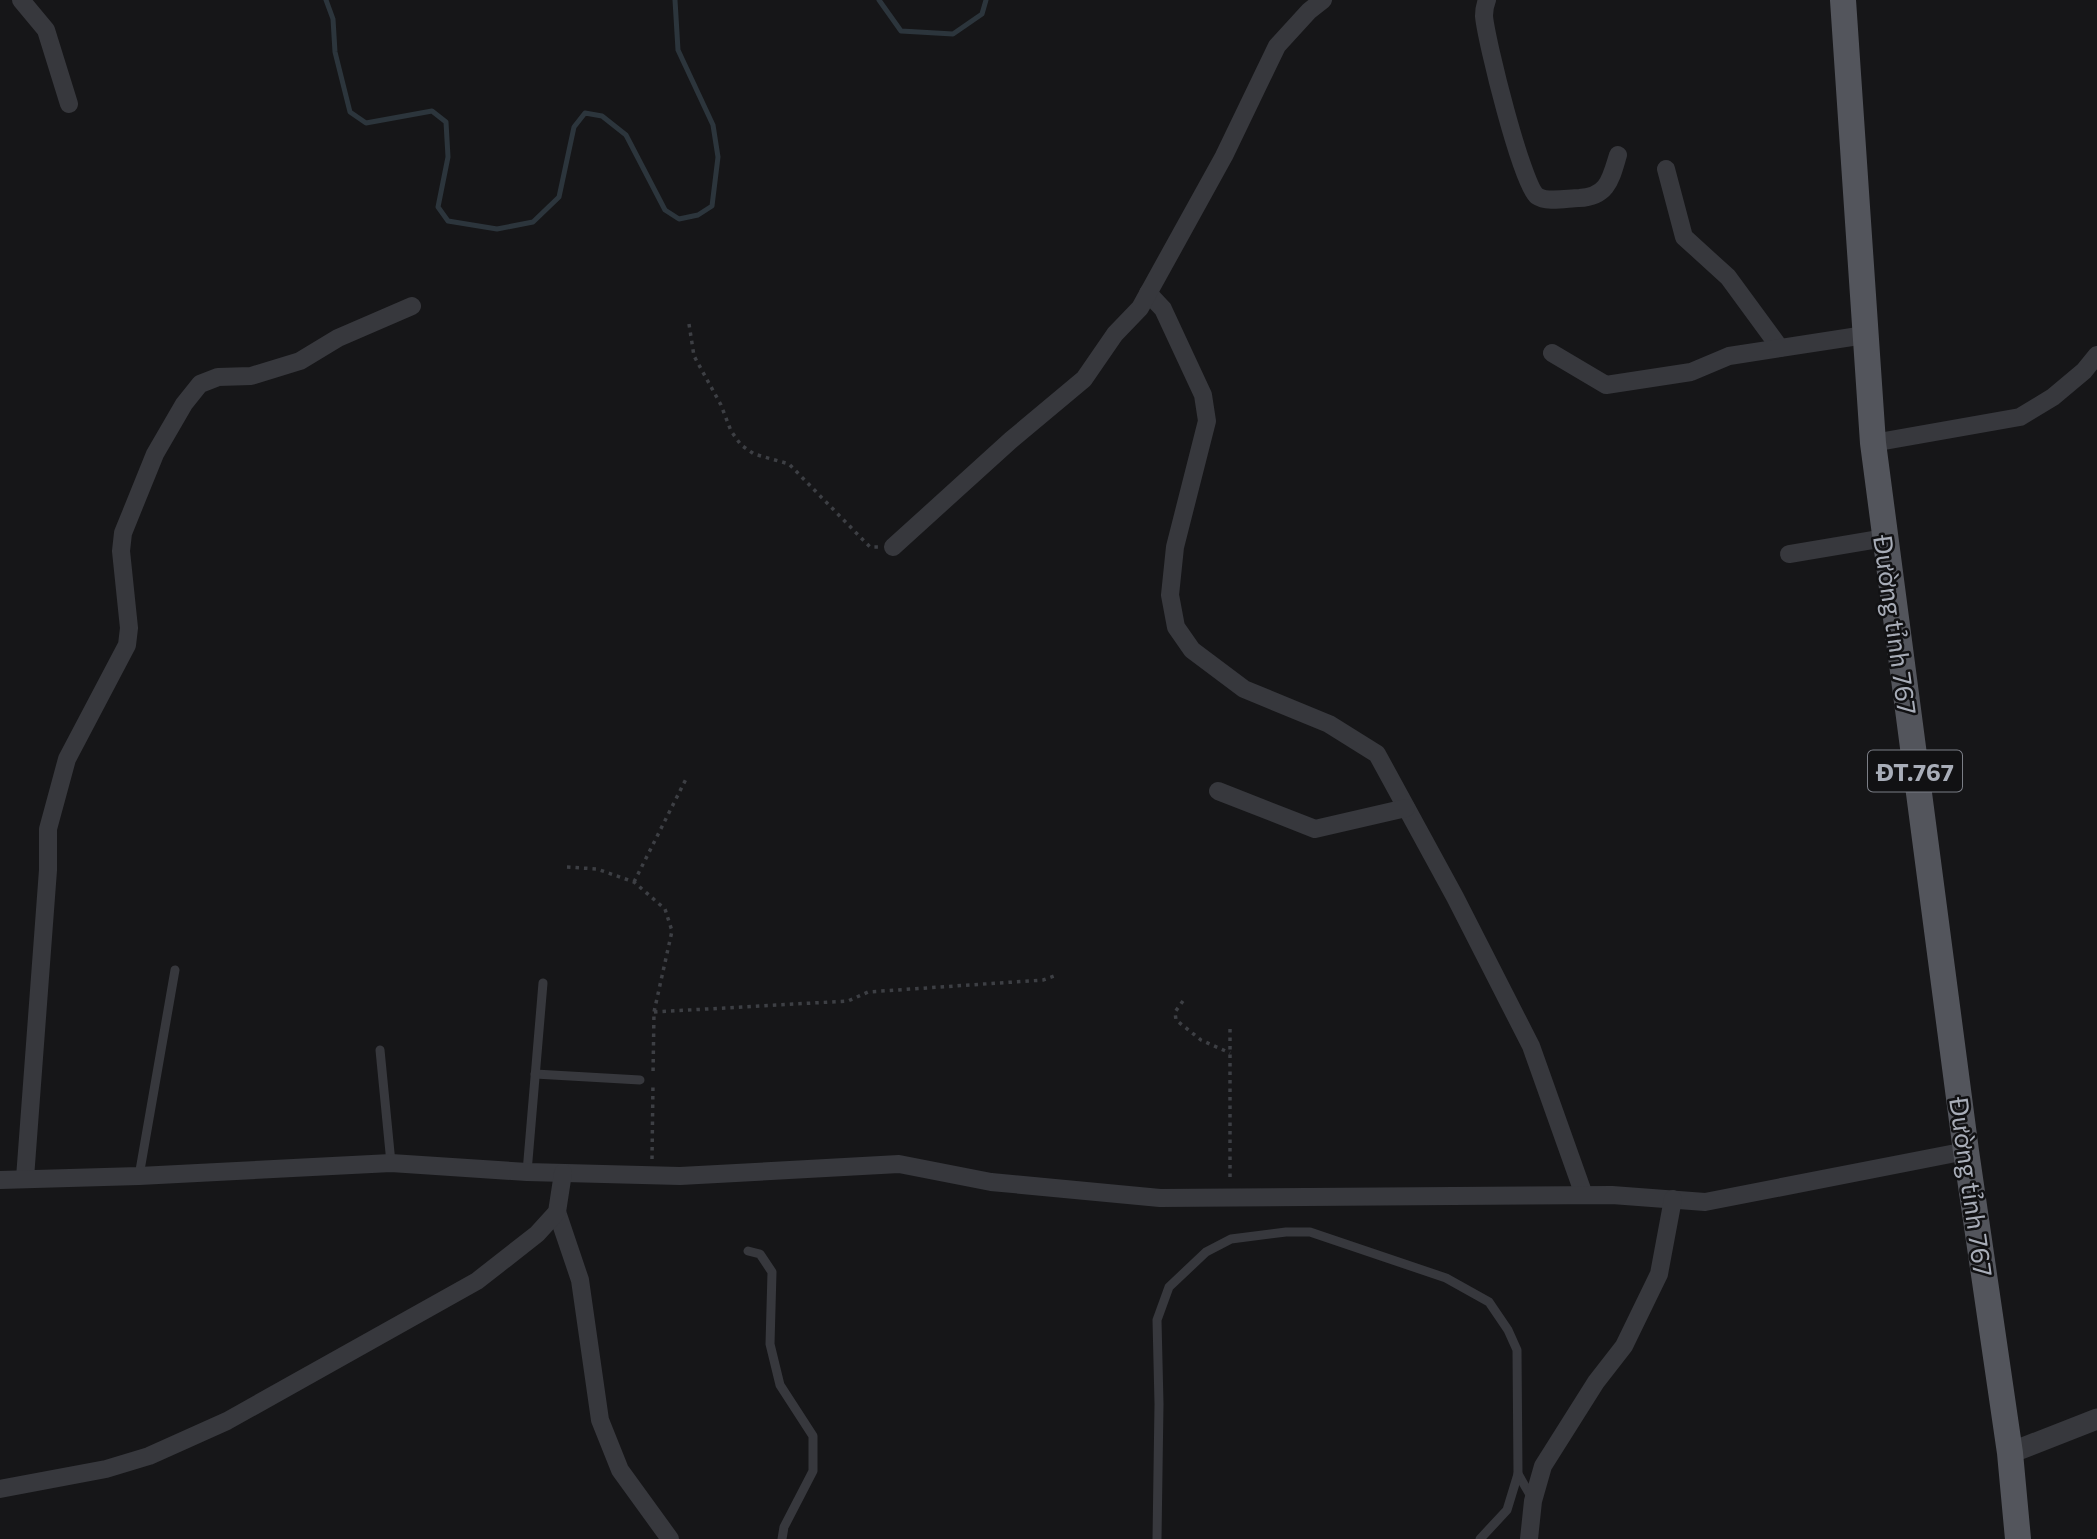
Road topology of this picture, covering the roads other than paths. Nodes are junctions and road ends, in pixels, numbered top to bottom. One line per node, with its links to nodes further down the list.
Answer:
1 (21, 0): 5 (street)
2 (1323, 0): 8 (street)
3 (1487, 0): 6 (street)
4 (1843, 0): 10 (main road, Đường tỉnh 767 / ĐT.767)
5 (69, 104)
6 (1618, 155)
7 (1666, 169): 11 (street)
8 (1148, 293): 16 (street); 19 (street)
9 (412, 306): 30 (street)
10 (1865, 335): 11 (street); 14 (main road, Đường tỉnh 767 / ĐT.767)
11 (1780, 348): 12 (street)
12 (1552, 353)
13 (2097, 355): 14 (street)
14 (1873, 443): 15 (main road, Đường tỉnh 767 / ĐT.767)
15 (1884, 538): 17 (street); 25 (main road, Đường tỉnh 767 / ĐT.767)
16 (893, 547)
17 (1789, 554)
18 (1218, 790): 19 (street)
19 (1406, 808): 32 (street)
20 (175, 971): 29 (lane)
21 (543, 983): 23 (lane)
22 (380, 1050): 26 (lane)
23 (535, 1074): 24 (lane); 27 (lane)
24 (640, 1080)
25 (1966, 1151): 33 (street); 37 (main road, Đường tỉnh 767 / ĐT.767)
26 (391, 1163): 27 (street); 29 (street)
27 (527, 1172): 28 (street)
28 (563, 1173): 32 (street); 34 (street)
29 (139, 1176): 30 (street)
30 (25, 1178): 31 (street)
31 (0, 1180)
32 (1584, 1195): 33 (street)
33 (1673, 1199): 40 (street)
34 (557, 1212): 39 (street); 41 (street)
35 (748, 1251): 42 (lane)
36 (2097, 1419): 37 (street)
37 (2010, 1453): 46 (main road, Đường tỉnh 767 / ĐT.767)
38 (1518, 1474): 40 (lane); 43 (lane); 44 (lane)
39 (0, 1489)
40 (1533, 1501): 45 (street)
41 (670, 1539)
42 (782, 1539)
43 (1157, 1539)
44 (1480, 1539)
45 (1529, 1539)
46 (2018, 1539)

